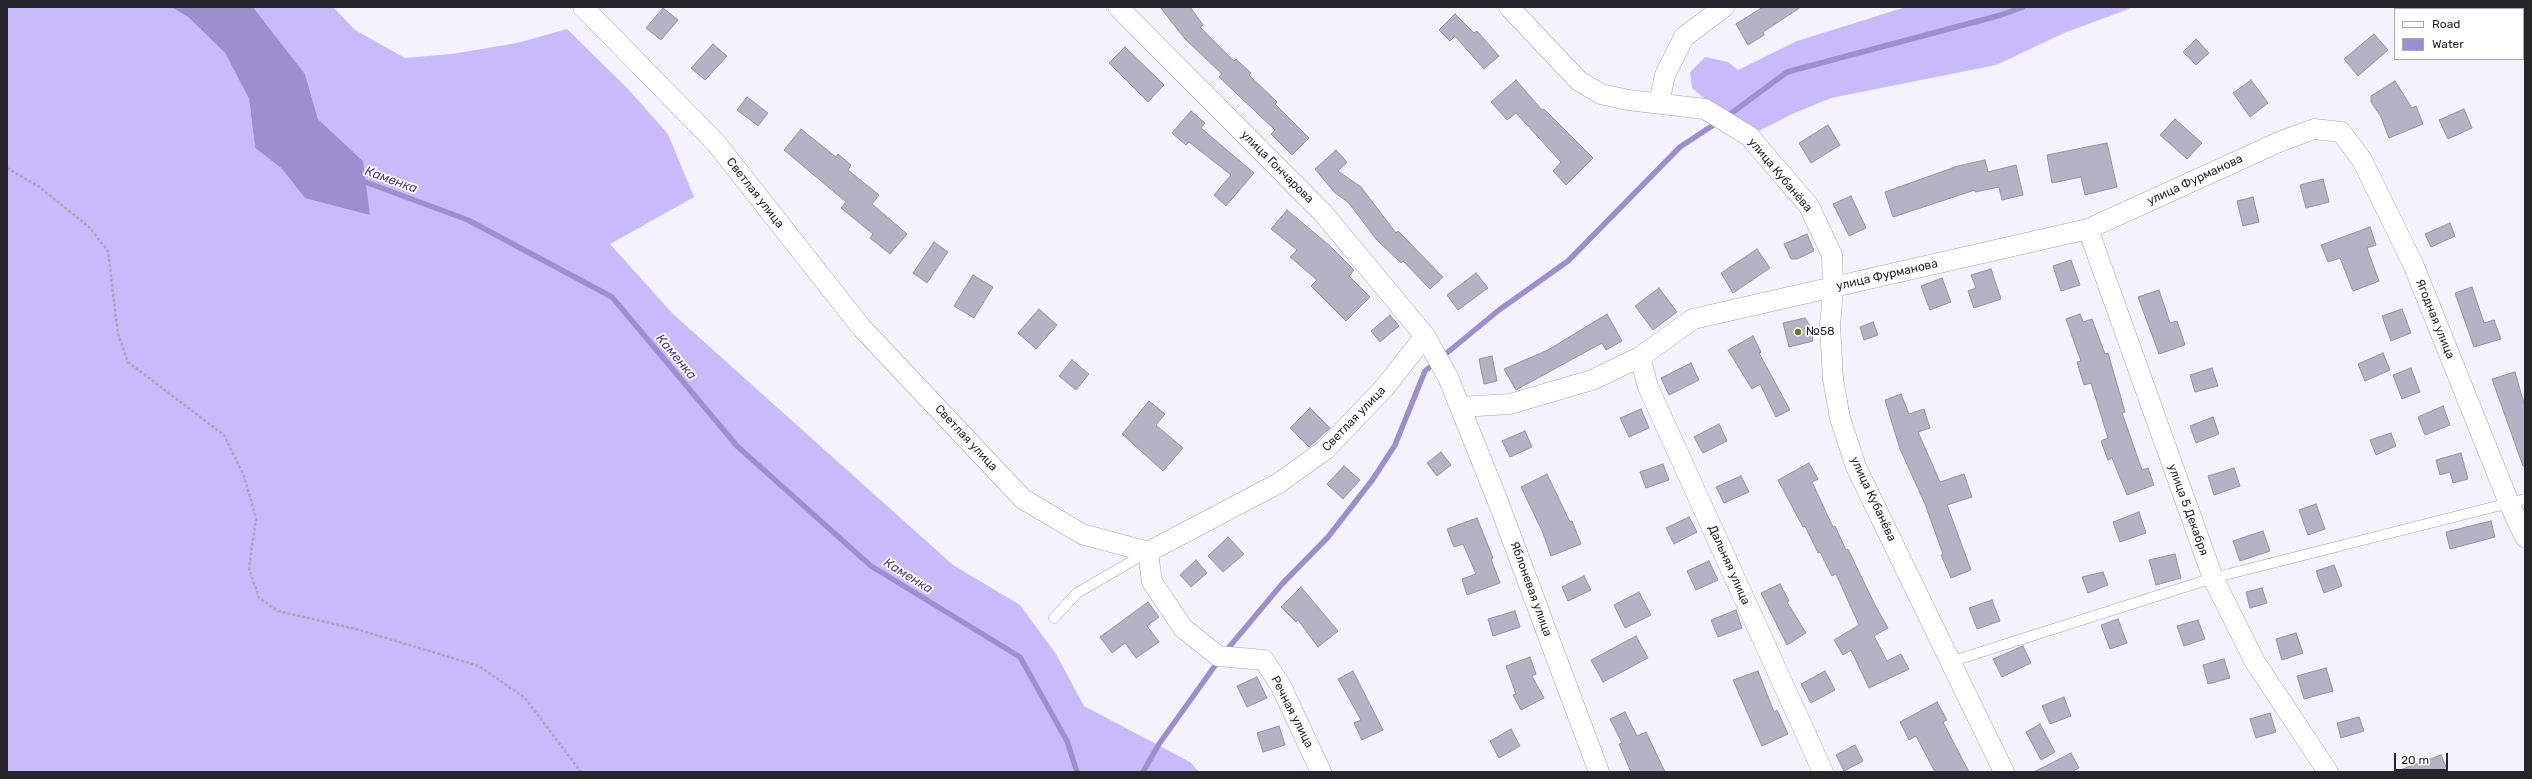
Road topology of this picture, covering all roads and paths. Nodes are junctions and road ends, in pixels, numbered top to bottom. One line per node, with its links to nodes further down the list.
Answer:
1 (583, 7): 16 (street, Светлая улица)
2 (1118, 7): 10 (street, улица Гончарова)
3 (1509, 7): 5 (street, улица Кубанёва)
4 (1724, 7): 5 (street)
5 (1659, 103): 9 (street, улица Кубанёва)
6 (2314, 130): 8 (street, улица Фурманова); 14 (street, Ягодная улица)
7 (7, 168): 20 (path)
8 (2088, 229): 9 (street, улица Фурманова); 17 (street, улица 5 Декабря)
9 (1833, 288): 11 (street, улица Фурманова); 19 (street, улица Кубанёва)
10 (1430, 345): 12 (street, улица Гончарова); 16 (street, Светлая улица)
11 (1640, 357): 13 (street, улица Фурманова); 23 (street, Дальняя улица)
12 (1448, 377): 13 (street, Яблоневая улица)
13 (1460, 407): 22 (street, Яблоневая улица)
14 (2517, 501): 15 (street, Ягодная улица); 17 (lane)
15 (2525, 537)
16 (1148, 552): 18 (lane); 21 (street, Речная улица)
17 (2213, 578): 19 (lane); 25 (street, улица 5 Декабря)
18 (1054, 618)
19 (1950, 662): 24 (street, улица Кубанёва)
20 (581, 772)
21 (1322, 772)
22 (1599, 772)
23 (1823, 772)
24 (2004, 772)
25 (2328, 772)

